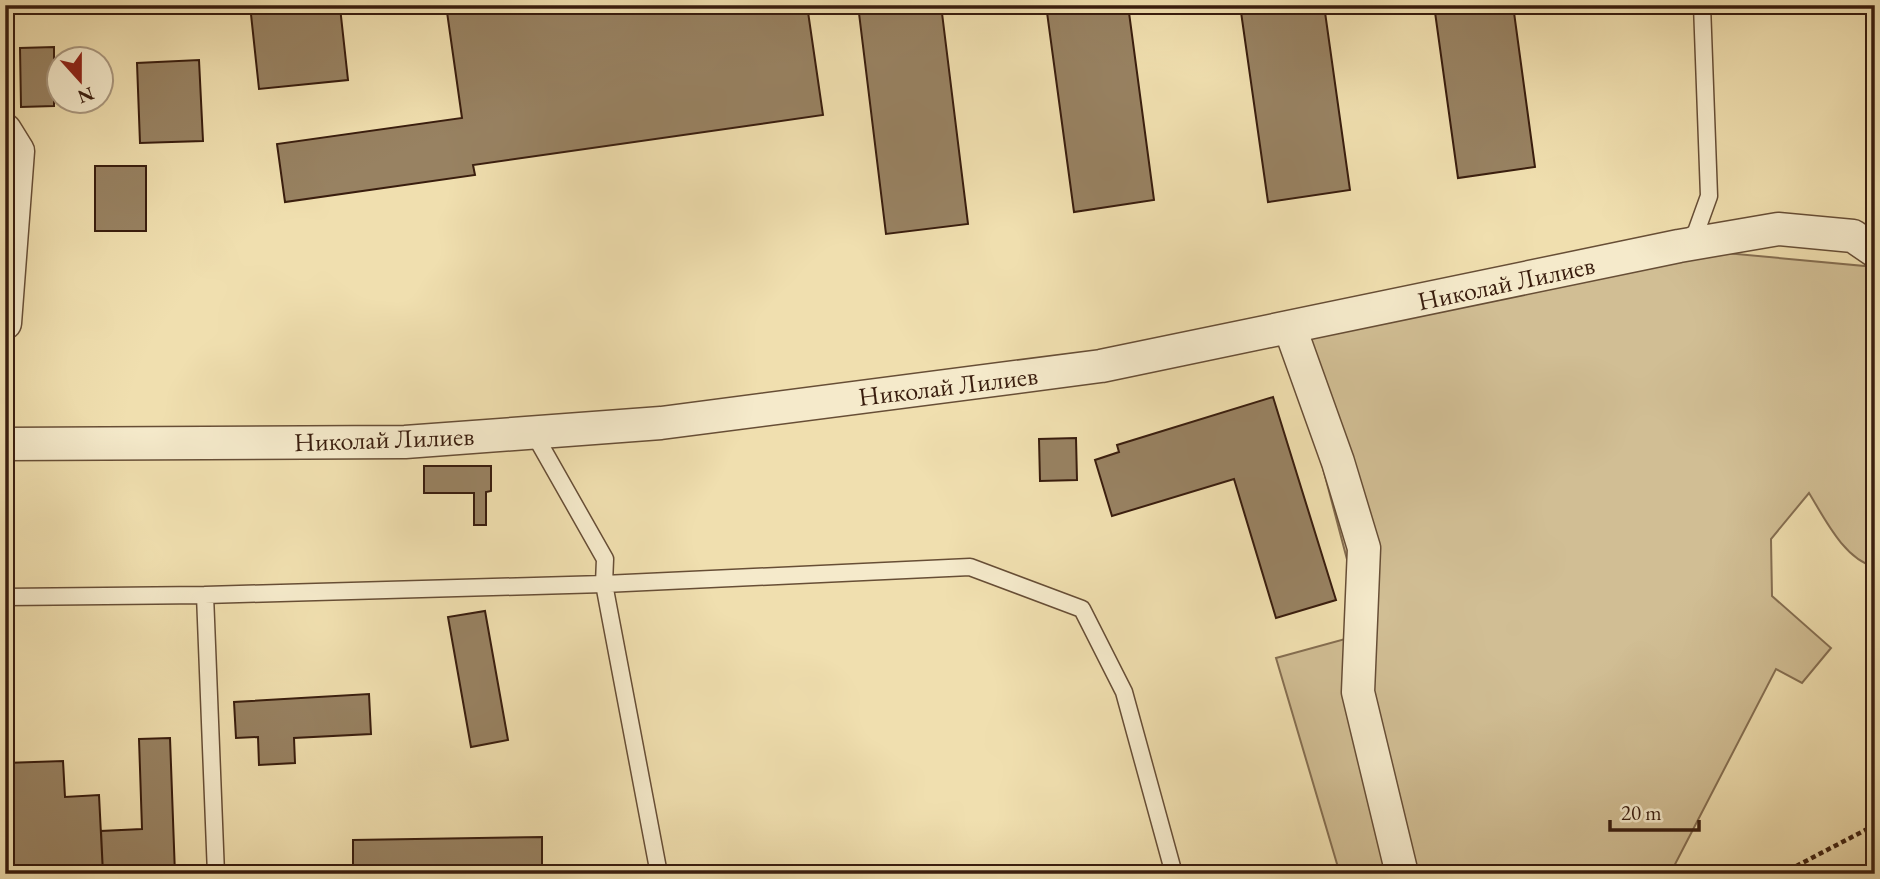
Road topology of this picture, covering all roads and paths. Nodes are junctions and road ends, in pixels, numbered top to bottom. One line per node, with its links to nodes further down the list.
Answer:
1 (1702, 5): 3 (lane)
2 (5, 130): 5 (street)
3 (1679, 246): 4 (street, Николай Лилиев); 6 (street, Николай Лилиев)
4 (1875, 251)
5 (5, 323)
6 (1290, 328): 7 (street, Николай Лилиев); 16 (street)
7 (533, 432): 8 (street, Николай Лилиев); 9 (lane)
8 (5, 443)
9 (604, 584): 10 (lane); 14 (lane); 15 (lane)
10 (205, 595): 11 (lane); 13 (lane)
11 (5, 597)
12 (1875, 825): 17 (path)
13 (216, 874)
14 (659, 874)
15 (1174, 874)
16 (1402, 874)
17 (1781, 874)

